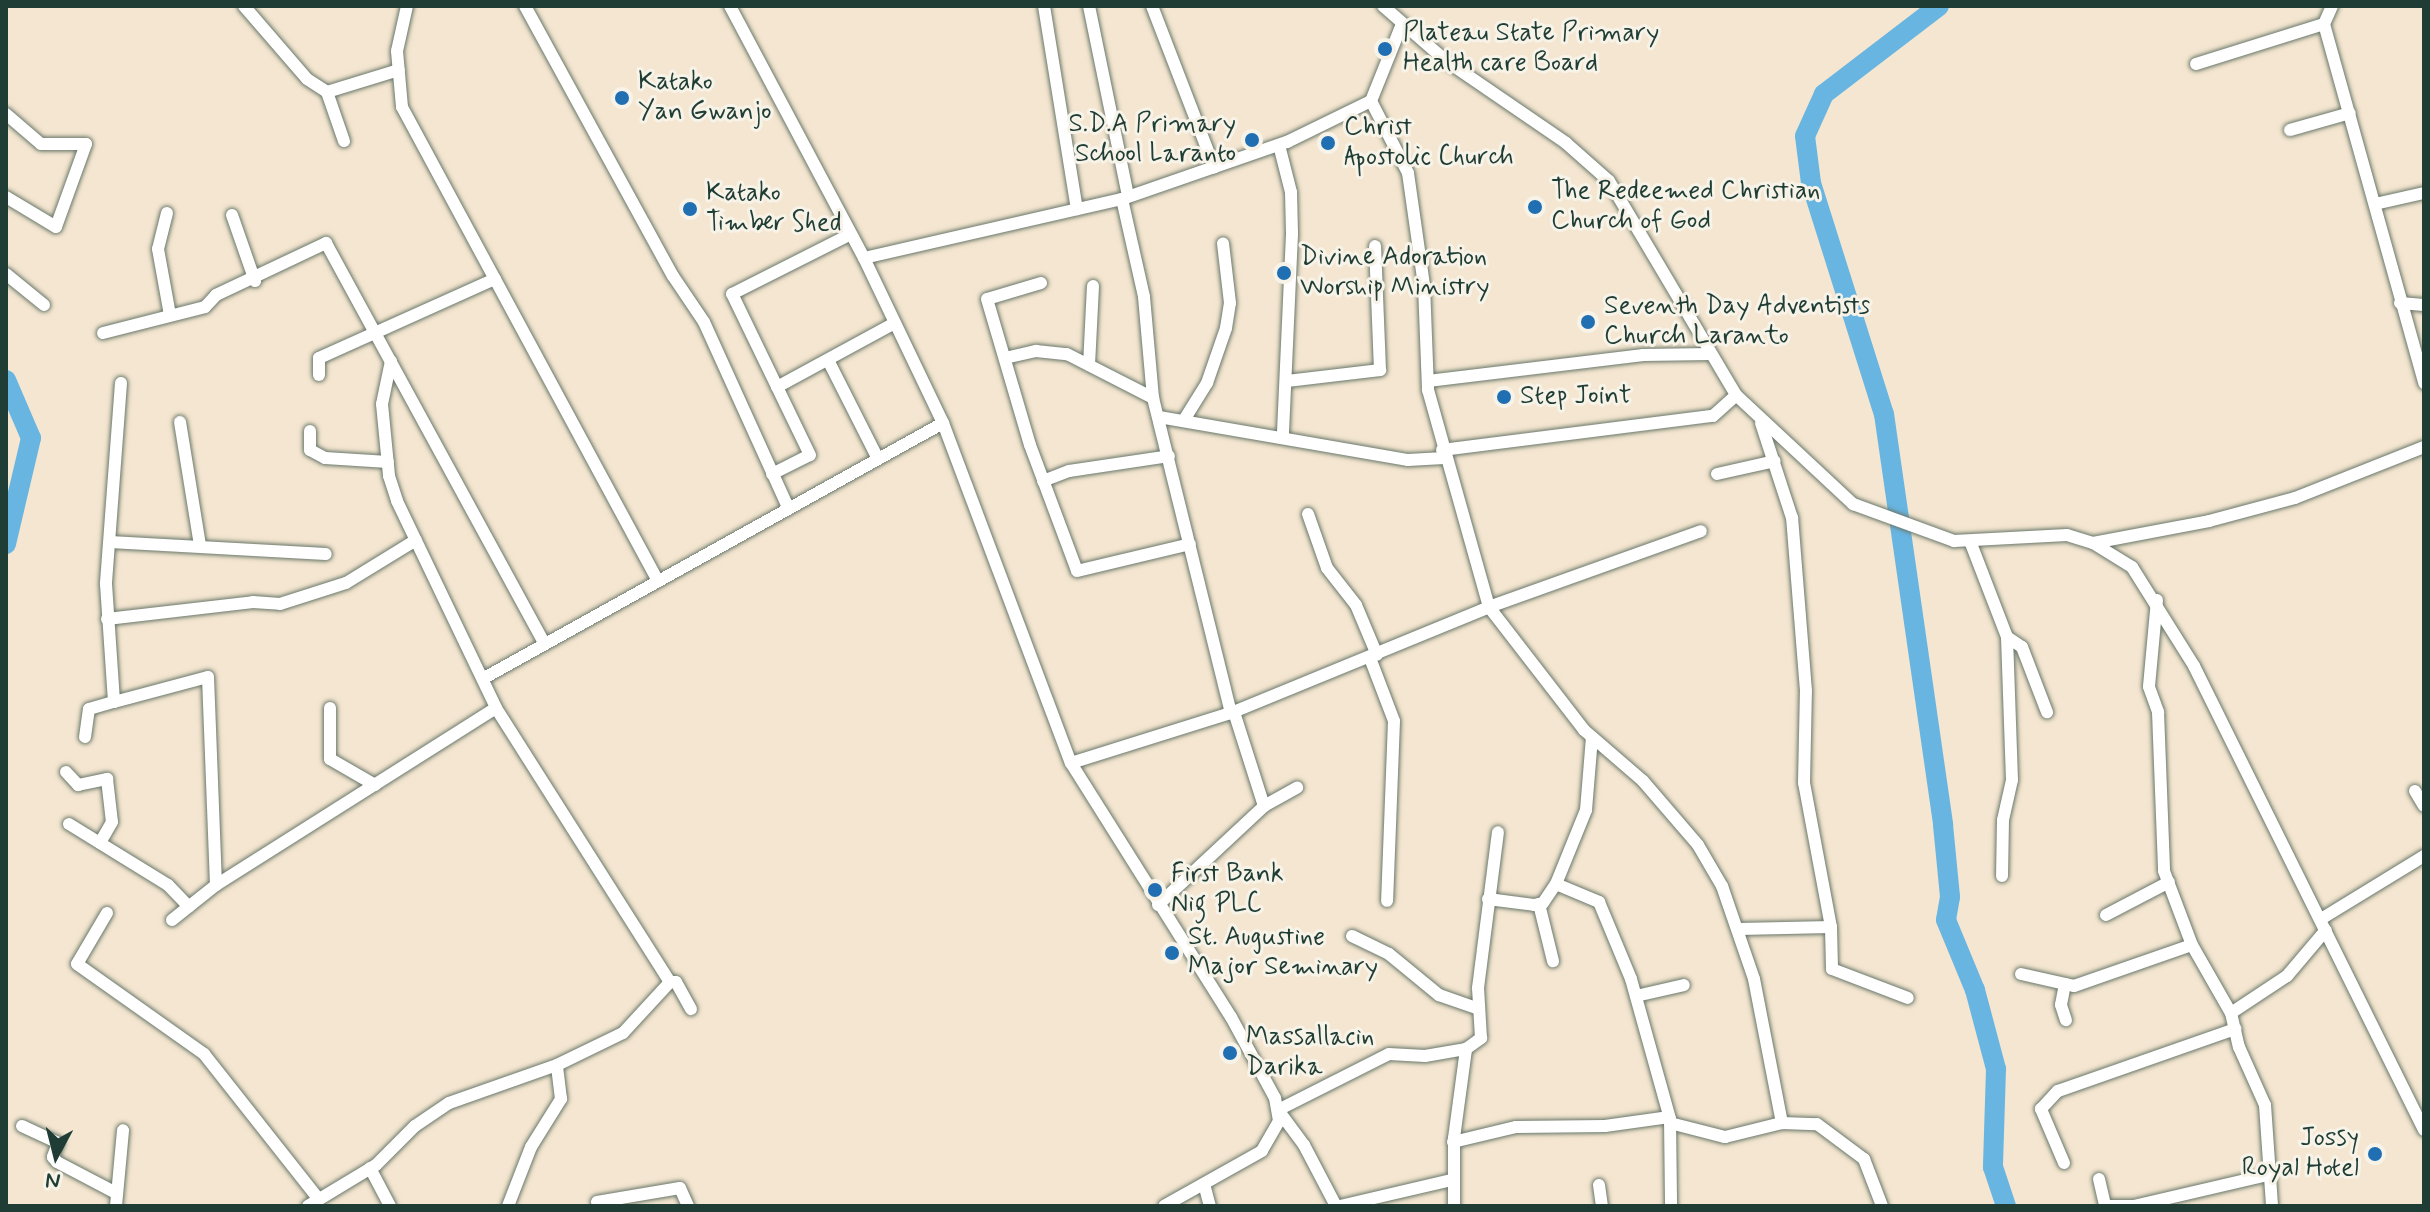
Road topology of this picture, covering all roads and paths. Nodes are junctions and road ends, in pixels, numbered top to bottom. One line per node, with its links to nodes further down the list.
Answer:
1 (244, 6): 14 (street)
2 (407, 6): 13 (street)
3 (525, 6): 71 (street)
4 (730, 6): 29 (street)
5 (1044, 6): 26 (street)
6 (1089, 6): 24 (street)
7 (1152, 6): 21 (street)
8 (1383, 6): 10 (street)
9 (2332, 6): 11 (street)
10 (1402, 24): 15 (street); 45 (street)
11 (2324, 24): 12 (street); 16 (street)
12 (2196, 64)
13 (399, 70): 14 (street); 34 (street)
14 (327, 92): 19 (street)
15 (1371, 101): 20 (street); 52 (street)
16 (2350, 113): 18 (street); 25 (street)
17 (6, 114): 23 (street)
18 (2290, 130)
19 (344, 141)
20 (1279, 145): 21 (street); 51 (street)
21 (1214, 167): 24 (street)
22 (2424, 193): 25 (street)
23 (6, 197)
24 (1125, 198): 26 (street); 57 (street)
25 (2375, 204): 38 (street)
26 (1077, 209): 32 (street)
27 (167, 213): 41 (street)
28 (232, 215): 35 (street)
29 (851, 234): 32 (street); 55 (street)
30 (1223, 243): 59 (street)
31 (1375, 246): 51 (street)
32 (864, 258): 42 (street)
33 (6, 274): 39 (street)
34 (495, 279): 44 (street); 84 (street)
35 (255, 281): 41 (street); 44 (street)
36 (1041, 283): 46 (street)
37 (1093, 286): 49 (street)
38 (2400, 303): 40 (street); 54 (street)
39 (44, 305)
40 (2424, 305)
41 (170, 315): 43 (street)
42 (895, 323): 47 (street); 62 (street)
43 (103, 333)
44 (376, 334): 48 (street); 50 (street)
45 (1710, 354): 52 (street); 56 (street)
46 (1005, 358): 49 (street); 73 (street)
47 (828, 360): 55 (street); 68 (street)
48 (391, 361): 70 (street); 89 (street)
49 (1089, 365): 57 (street)
50 (319, 375)
51 (1287, 381): 64 (street)
52 (1428, 381): 66 (street)
53 (121, 383): 79 (street)
54 (2424, 383)
55 (777, 387): 71 (street)
56 (1736, 395): 60 (street); 66 (street)
57 (1153, 398): 58 (street)
58 (1159, 417): 59 (street); 67 (street)
59 (1184, 420): 64 (street)
60 (1760, 420): 69 (street); 78 (street)
61 (180, 422): 82 (street)
62 (943, 423): 68 (street); 99 (street)
63 (310, 431): 70 (street)
64 (1283, 435): 66 (street)
65 (2424, 447): 80 (street)
66 (1443, 454): 86 (street)
67 (1169, 456): 73 (street); 81 (street)
68 (878, 459): 74 (street)
69 (1775, 461): 72 (street); 123 (street)
70 (388, 462): 77 (street)
71 (772, 474): 74 (street)
72 (1717, 474)
73 (1043, 481): 81 (street)
74 (789, 509): 84 (street)
75 (1308, 514): 90 (street)
76 (1701, 531): 86 (street)
77 (416, 540): 87 (street); 91 (street)
78 (1970, 541): 80 (street); 88 (street)
79 (110, 542): 82 (street); 87 (street)
80 (2093, 543): 85 (street)
81 (1190, 544): 95 (street)
82 (200, 546): 83 (street)
83 (326, 554)
84 (658, 581): 89 (street)
85 (2157, 600): 111 (street); 122 (street)
86 (1489, 607): 90 (street); 98 (street)
87 (107, 619): 92 (street)
88 (2007, 637): 96 (street); 110 (street)
89 (545, 644): 91 (street)
90 (1373, 656): 95 (street); 115 (street)
91 (484, 678): 94 (street)
92 (114, 702): 97 (street); 113 (street)
93 (330, 708): 101 (street)
94 (496, 708): 101 (street); 129 (street)
95 (1232, 712): 99 (street); 104 (street)
96 (2047, 712)
97 (85, 737)
98 (1592, 737): 112 (street); 124 (street)
99 (1071, 763): 117 (street)
100 (66, 772): 108 (street)
101 (375, 785): 113 (street)
102 (1297, 788): 104 (street)
103 (2415, 791): 105 (street)
104 (1264, 806): 117 (street)
105 (2424, 806)
106 (69, 824): 108 (street)
107 (1498, 832): 114 (street)
108 (100, 843): 118 (street)
109 (2424, 856): 122 (street)
110 (2002, 876)
111 (2169, 882): 120 (street); 126 (street)
112 (1556, 884): 116 (street); 132 (street)
113 (216, 885): 118 (street)
114 (1488, 899): 116 (street); 135 (street)
115 (1387, 901)
116 (1539, 904): 127 (street)
117 (1158, 905): 141 (street)
118 (189, 907): 121 (street)
119 (107, 913): 156 (street)
120 (2106, 915)
121 (172, 920)
122 (2324, 924): 136 (street); 146 (street)
123 (1831, 927): 124 (street); 133 (street)
124 (1739, 929): 143 (street)
125 (1352, 936): 135 (street)
126 (2192, 945): 130 (street); 136 (street)
127 (1553, 961)
128 (2021, 974): 130 (street)
129 (670, 982): 134 (street); 140 (street)
130 (2065, 984): 137 (street)
131 (1684, 985): 132 (street)
132 (1636, 996): 142 (street)
133 (1908, 998)
134 (691, 1009)
135 (1479, 1009): 139 (street)
136 (2231, 1013): 138 (street)
137 (2066, 1020)
138 (2235, 1029): 148 (street); 150 (street)
139 (1466, 1049): 141 (street); 147 (street)
140 (557, 1065): 149 (street); 161 (street)
141 (1278, 1110): 153 (street); 165 (street)
142 (1670, 1120): 143 (street); 147 (street); 168 (street)
143 (1782, 1123): 169 (street)
144 (22, 1126): 155 (street)
145 (123, 1130): 155 (street)
146 (2424, 1130)
147 (1453, 1142): 152 (street)
148 (2064, 1163)
149 (370, 1168): 156 (street); 160 (street)
150 (2267, 1175): 158 (street); 170 (street)
151 (2099, 1179): 159 (street)
152 (1452, 1180): 165 (street); 166 (street)
153 (1204, 1184): 163 (street); 164 (street)
154 (1599, 1185): 167 (street)
155 (116, 1200)
156 (313, 1202)
157 (597, 1202): 162 (street)
158 (2155, 1202): 159 (street)
159 (2105, 1205)
160 (390, 1206)
161 (508, 1206)
162 (688, 1206)
163 (1164, 1206)
164 (1210, 1206)
165 (1338, 1206)
166 (1454, 1206)
167 (1602, 1206)
168 (1671, 1206)
169 (1882, 1206)
170 (2272, 1206)

